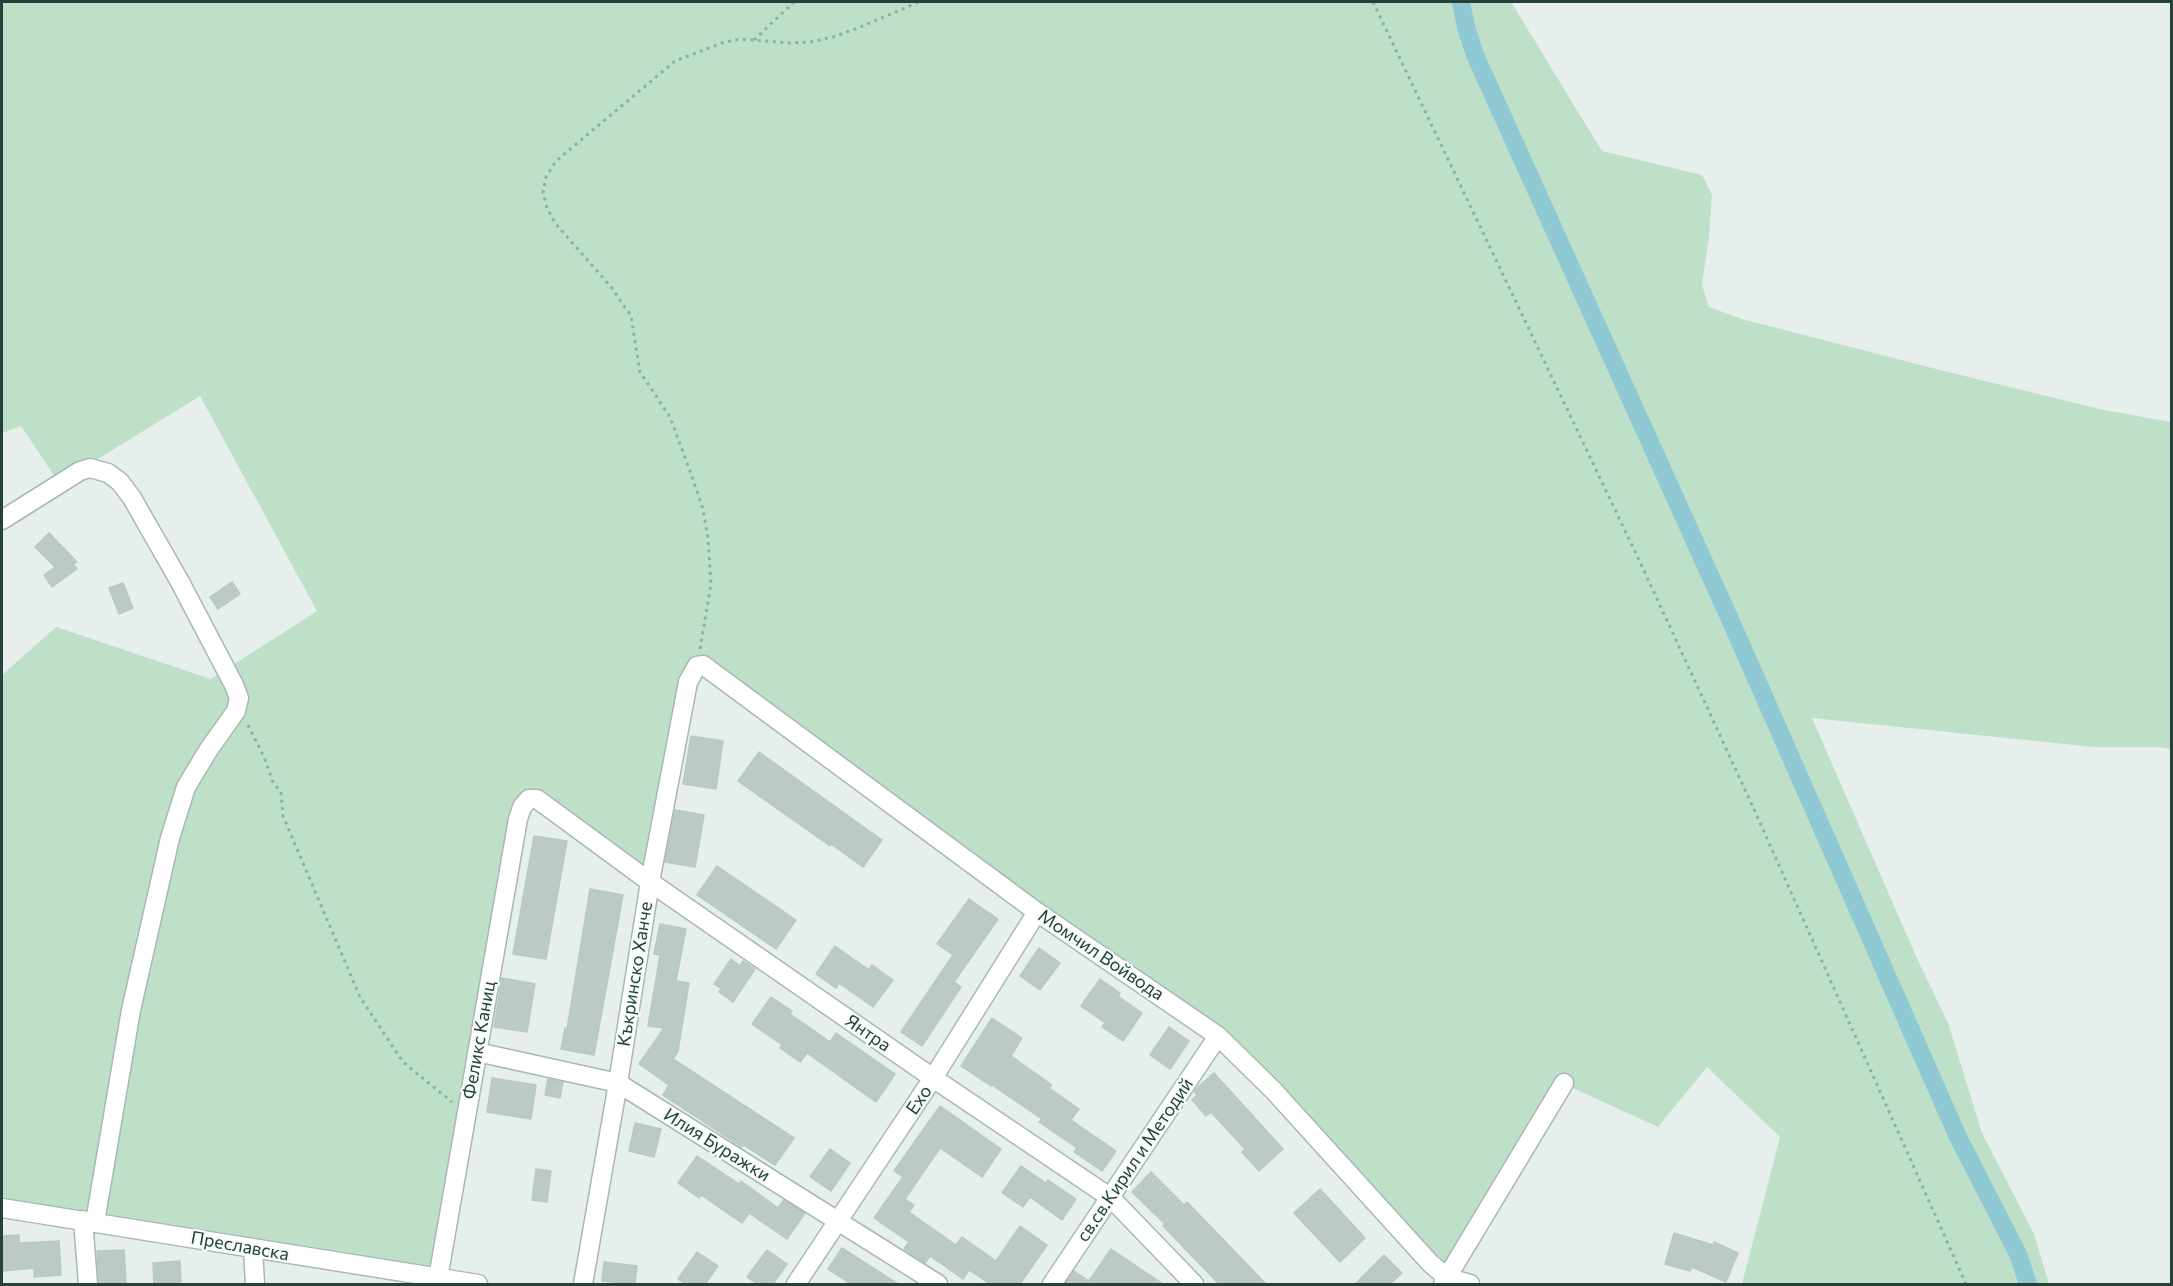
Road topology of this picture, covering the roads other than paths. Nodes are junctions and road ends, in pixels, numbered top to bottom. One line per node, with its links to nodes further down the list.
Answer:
1 (2, 520): 13 (street)
2 (697, 666): 4 (street, Къкринско Ханче); 5 (street, Момчил Войвода)
3 (529, 799): 4 (street, Янтра); 7 (street, Феликс Каниц)
4 (650, 882): 8 (street, Янтра); 9 (street, Къкринско Ханче)
5 (1037, 912): 6 (street, Момчил Войвода); 8 (street, Ехо)
6 (1218, 1036): 11 (street, св.св.Кирил и Методий); 16 (street, Момчил Войвода)
7 (477, 1052): 9 (street, Илия Буражки); 17 (street, Феликс Каниц)
8 (933, 1078): 11 (street, Янтра); 14 (street, Ехо)
9 (618, 1083): 14 (street, Илия Буражки); 21 (street, Къкринско Ханче)
10 (1564, 1083): 16 (street)
11 (1111, 1198): 24 (street, св.св.Кирил и Методий); 25 (street, Янтра)
12 (2, 1208): 13 (street, Преславска)
13 (89, 1221): 15 (street, Преславска); 18 (street)
14 (838, 1221): 22 (street, Ехо); 23 (street, Илия Буражки)
15 (253, 1249): 17 (street, Преславска); 19 (street)
16 (1445, 1281): 26 (street, Момчил Войвода)
17 (436, 1282): 20 (street, Преславска)
18 (88, 1284)
19 (255, 1284)
20 (478, 1284)
21 (583, 1284)
22 (796, 1284)
23 (938, 1284)
24 (1052, 1284)
25 (1194, 1284)
26 (1470, 1284)

